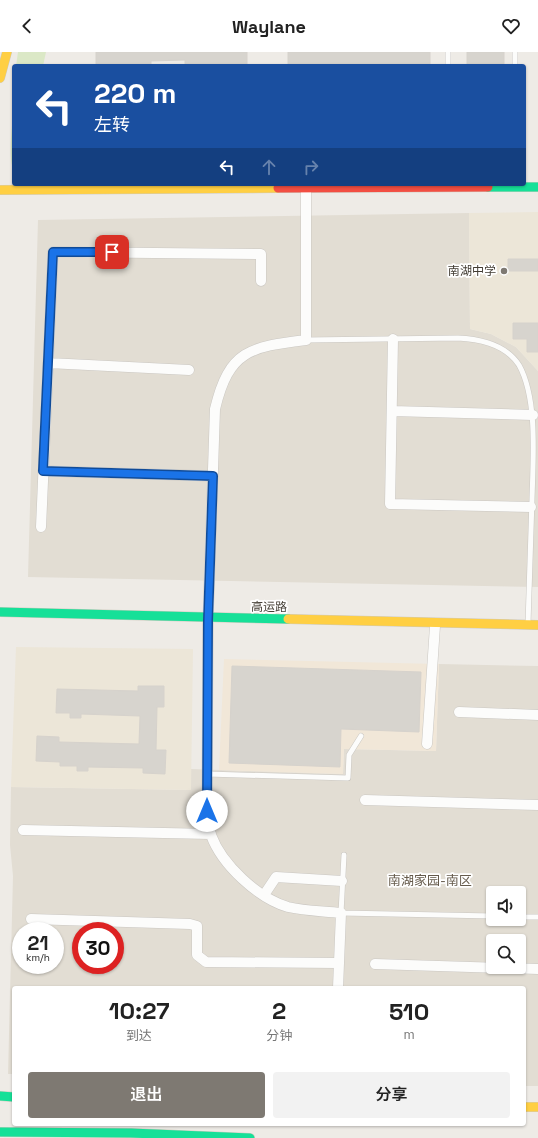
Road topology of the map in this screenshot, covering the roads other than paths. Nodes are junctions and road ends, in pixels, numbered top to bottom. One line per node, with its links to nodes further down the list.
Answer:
1 (7, 52): 6 (street)
2 (448, 52): 4 (lane)
3 (515, 52): 5 (lane)
4 (448, 64)
5 (515, 64)
6 (0, 78)
7 (276, 186): 11 (street); 12 (street)
8 (421, 186): 12 (street)
9 (494, 186): 10 (street)
10 (538, 187)
11 (0, 190)
12 (306, 190): 13 (street); 14 (street); 17 (street)
13 (538, 191)
14 (0, 194)
15 (261, 281): 18 (street)
16 (393, 338): 17 (lane); 20 (street); 21 (lane)
17 (306, 340): 23 (street)
18 (48, 363): 19 (street); 22 (street)
19 (189, 370)
20 (392, 411): 21 (street); 24 (street)
21 (533, 415): 24 (lane)
22 (43, 471): 23 (street); 25 (street)
23 (213, 476): 28 (street)
24 (531, 507): 31 (lane)
25 (41, 527)
26 (0, 612): 28 (street, 高运路)
27 (0, 616): 28 (street, 高运路)
28 (208, 619): 30 (street, 高运路); 31 (street, 高运路); 37 (street)
29 (538, 625): 31 (street, 高运路)
30 (435, 626): 31 (street, 高运路); 36 (street)
31 (528, 626): 32 (street, 高运路)
32 (538, 628)
33 (459, 712): 34 (street)
34 (538, 715)
35 (361, 736): 37 (lane)
36 (427, 744)
37 (207, 774): 41 (street)
38 (365, 800): 39 (street)
39 (538, 806)
40 (23, 830): 41 (street)
41 (211, 834): 44 (street)
42 (344, 855): 43 (lane)
43 (342, 881): 44 (street); 45 (lane)
44 (264, 895): 45 (street)
45 (340, 912): 46 (lane); 50 (street)
46 (486, 916)
47 (526, 917): 48 (lane)
48 (538, 917)
49 (31, 919): 50 (street)
50 (338, 963): 53 (street)
51 (375, 964): 52 (street)
52 (538, 969)
53 (338, 986)
54 (0, 1096): 55 (street)
55 (12, 1097)
56 (526, 1107): 57 (street)
57 (538, 1107)
58 (0, 1132): 59 (street)
59 (33, 1135): 60 (street)
60 (250, 1138)

